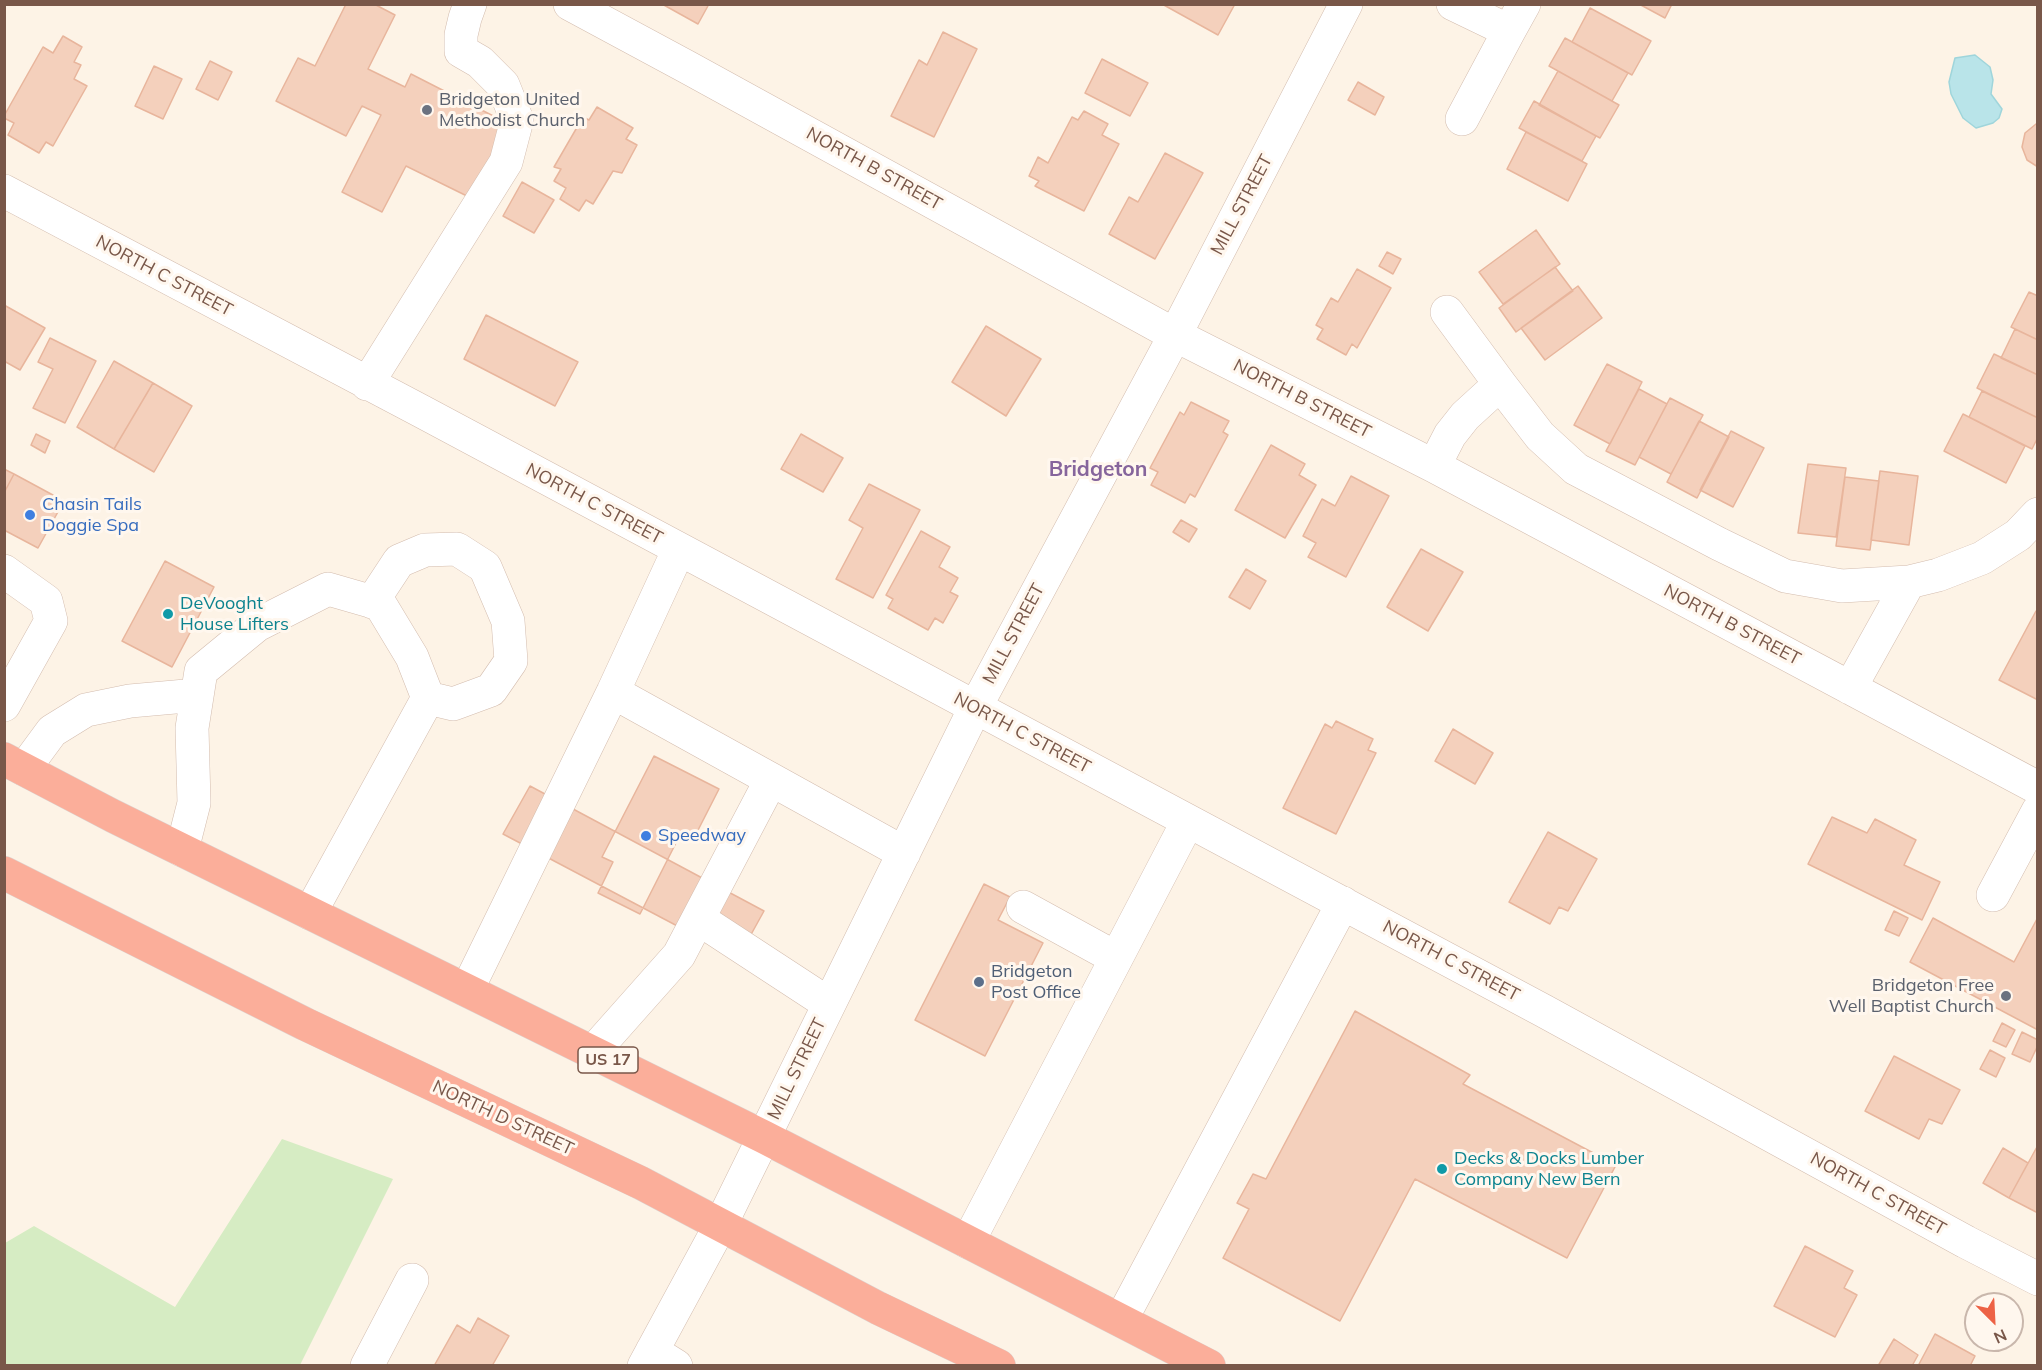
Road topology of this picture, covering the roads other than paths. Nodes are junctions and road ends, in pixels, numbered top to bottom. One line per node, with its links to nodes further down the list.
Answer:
1 (470, 4): 10 (street)
2 (570, 4): 9 (street, NORTH B STREET)
3 (1346, 4): 9 (street, MILL STREET)
4 (1453, 4): 5 (street)
5 (1517, 18): 6 (street)
6 (1462, 119)
7 (4, 191): 10 (street, NORTH C STREET)
8 (1447, 312): 11 (street)
9 (1175, 335): 12 (street, NORTH B STREET); 23 (street, MILL STREET)
10 (367, 384): 14 (street, NORTH C STREET)
11 (1500, 384): 12 (street); 16 (street)
12 (1434, 466): 18 (street, NORTH B STREET)
13 (2037, 514): 16 (street)
14 (679, 549): 19 (street); 23 (street, NORTH C STREET)
15 (4, 571): 22 (street)
16 (1909, 582): 18 (street)
17 (372, 602): 20 (street); 21 (street); 21 (street)
18 (1851, 688): 26 (street, NORTH B STREET)
19 (614, 692): 25 (street); 38 (street)
20 (197, 695): 24 (street); 29 (street)
21 (428, 698): 35 (street)
22 (4, 705)
23 (975, 708): 28 (street, NORTH C STREET); 30 (street, MILL STREET)
24 (14, 764): 29 (highway, US 17)
25 (771, 780): 30 (street); 36 (street)
26 (2037, 788)
27 (2037, 811): 32 (street)
28 (1188, 821): 33 (street, NORTH C STREET); 37 (street)
29 (183, 850): 35 (highway, US 17)
30 (904, 853): 39 (street, MILL STREET)
31 (4, 873): 42 (highway, NORTH D STREET)
32 (1993, 895)
33 (1343, 903): 44 (street, NORTH C STREET); 46 (street)
34 (1023, 907): 37 (street)
35 (310, 913): 38 (highway, US 17)
36 (699, 920): 39 (street); 40 (street)
37 (1116, 958): 43 (street)
38 (466, 990): 40 (highway, US 17)
39 (829, 1004): 41 (street, MILL STREET)
40 (592, 1053): 41 (highway, US 17)
41 (764, 1137): 42 (street, MILL STREET); 43 (highway, US 17)
42 (721, 1224): 47 (street, MILL STREET); 49 (highway, NORTH D STREET)
43 (968, 1242): 46 (highway, US 17)
44 (2037, 1279)
45 (412, 1280): 48 (street)
46 (1121, 1320): 50 (highway, US 17)
47 (658, 1361)
48 (367, 1365)
49 (999, 1365)
50 (1209, 1365)

